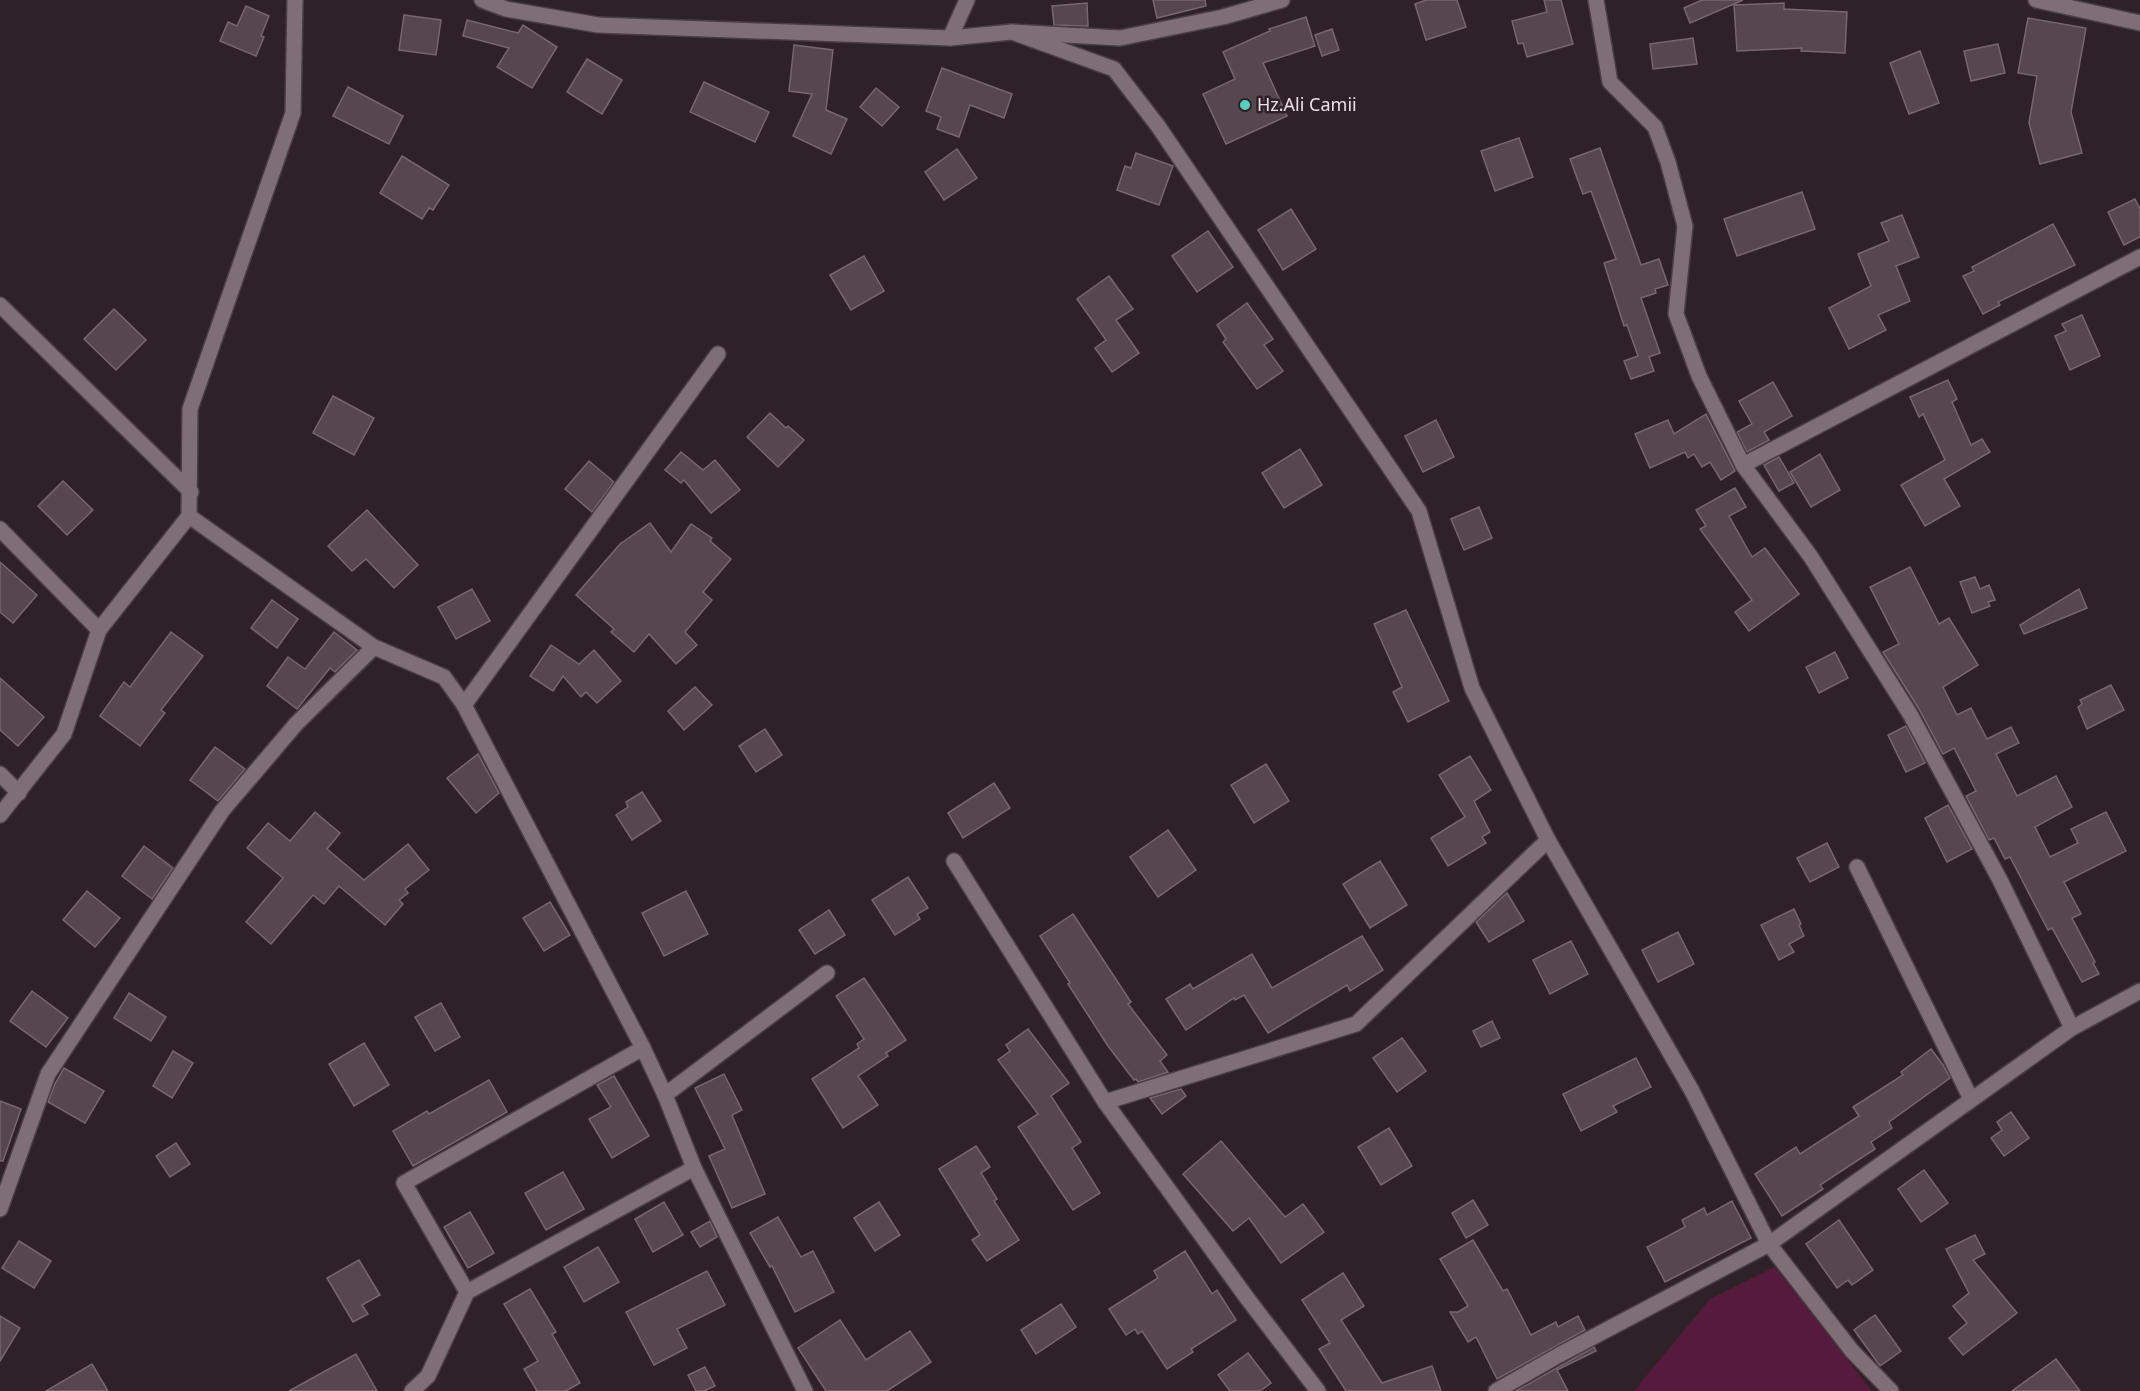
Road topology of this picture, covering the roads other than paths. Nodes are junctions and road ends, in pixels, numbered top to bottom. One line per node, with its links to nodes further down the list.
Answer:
1 (295, 0): 15 (street)
2 (482, 0): 7 (street)
3 (967, 0): 10 (street)
4 (1282, 0): 9 (street)
5 (1596, 0): 14 (street)
6 (2036, 0): 8 (street)
7 (506, 4): 10 (street)
8 (2140, 23)
9 (1012, 32): 10 (street); 24 (street)
10 (950, 38)
11 (2140, 257): 14 (street)
12 (0, 305): 15 (street)
13 (718, 354): 20 (street)
14 (1743, 465): 29 (street)
15 (191, 492): 16 (street)
16 (189, 516): 18 (street); 19 (street)
17 (0, 529): 18 (street)
18 (99, 630): 22 (street)
19 (374, 647): 20 (street); 35 (street)
20 (464, 705): 30 (street)
21 (0, 774): 22 (street)
22 (19, 793): 23 (street)
23 (0, 815)
24 (1548, 840): 33 (street); 36 (street)
25 (954, 861): 33 (street)
26 (1857, 867): 32 (street)
27 (827, 973): 31 (street)
28 (2140, 990): 29 (street)
29 (2072, 1028): 32 (street)
30 (644, 1048): 31 (street); 37 (street)
31 (665, 1095): 34 (street)
32 (1971, 1099): 36 (street)
33 (1105, 1102): 40 (street)
34 (694, 1168): 37 (street); 39 (street)
35 (0, 1209)
36 (1769, 1244): 41 (street); 42 (street)
37 (467, 1292): 38 (street)
38 (412, 1391)
39 (806, 1391)
40 (1318, 1391)
41 (1496, 1391)
42 (1891, 1391)

